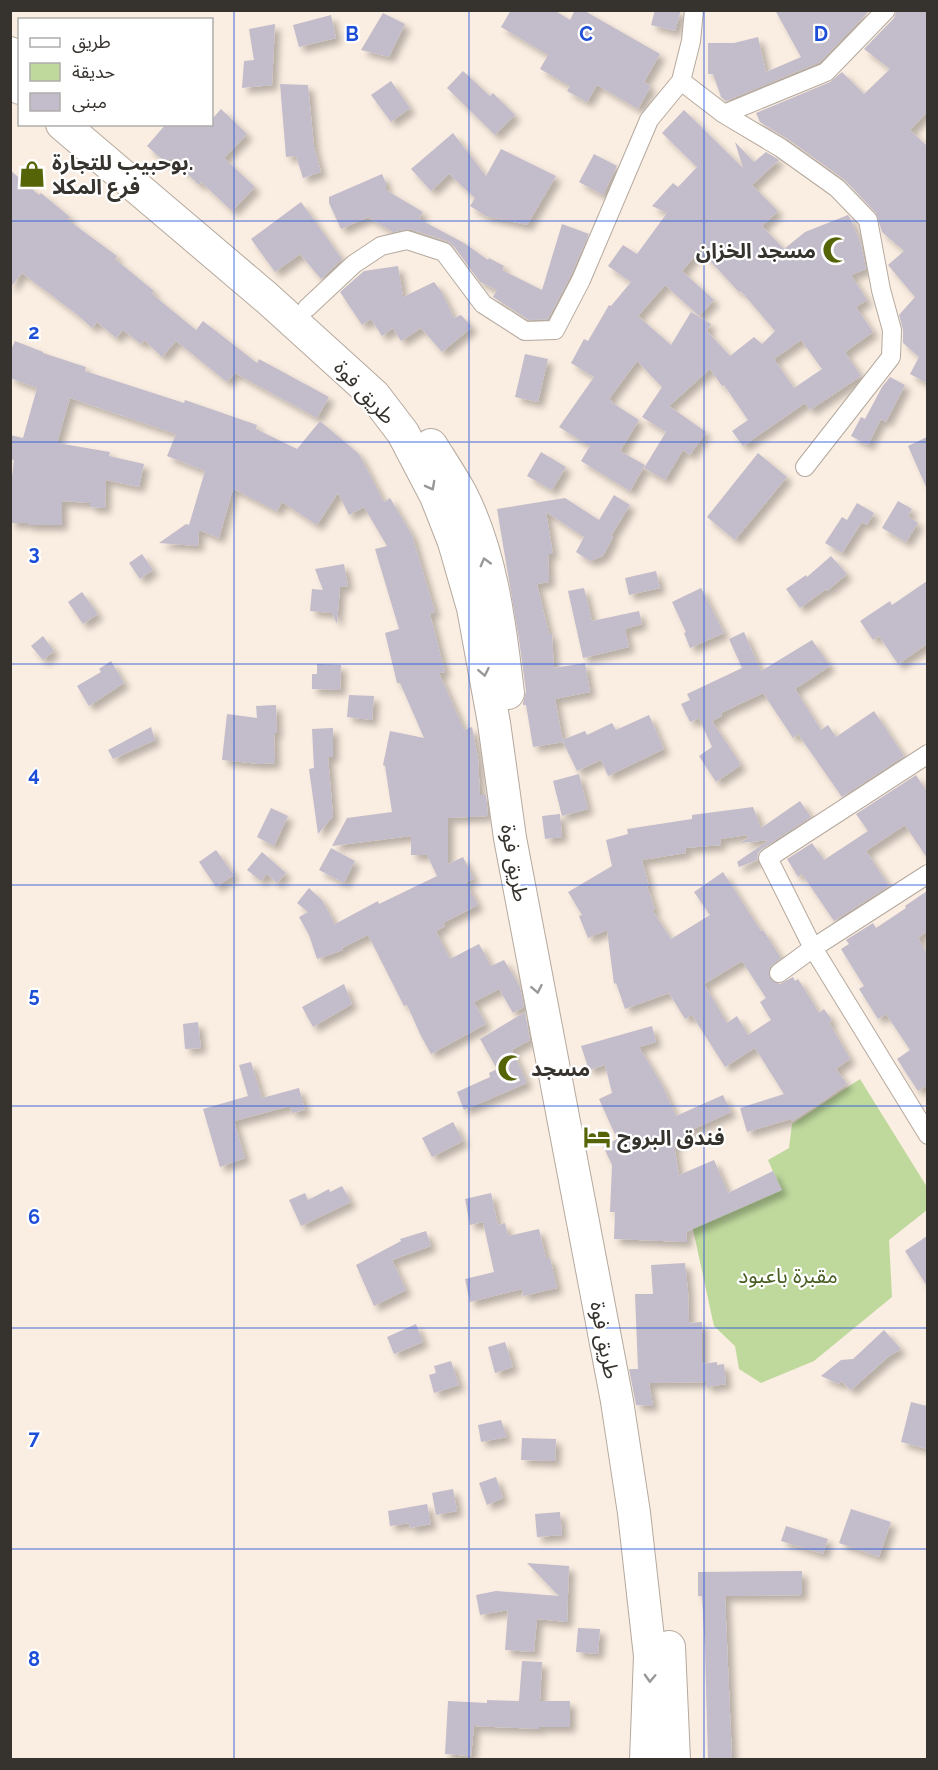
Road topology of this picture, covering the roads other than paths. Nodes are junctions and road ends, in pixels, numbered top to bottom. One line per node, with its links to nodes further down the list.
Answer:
1 (694, 10): 3 (street)
2 (886, 10): 4 (street)
3 (681, 81): 4 (street); 7 (street)
4 (724, 114): 8 (street)
5 (64, 126): 9 (highway, طريق فوة, one-way to 9)
6 (95, 126): 7 (highway, طريق فوة)
7 (307, 308): 9 (highway, طريق فوة, one-way to 7)
8 (805, 467)
9 (484, 604): 15 (highway, طريق فوة, one-way to 15); 16 (highway, طريق فوة)
10 (927, 754): 12 (street)
11 (927, 874): 12 (street)
12 (813, 948): 13 (street); 14 (street)
13 (779, 974)
14 (927, 1135)
15 (646, 1760)
16 (674, 1760)

